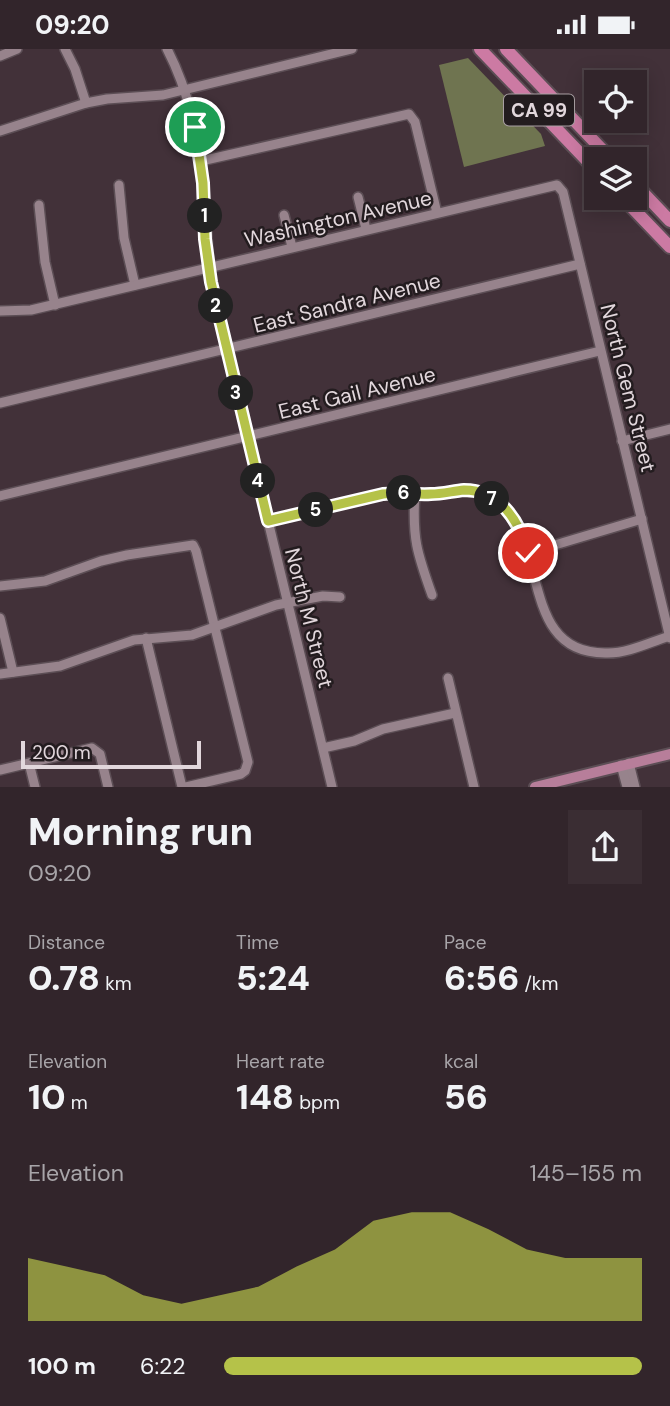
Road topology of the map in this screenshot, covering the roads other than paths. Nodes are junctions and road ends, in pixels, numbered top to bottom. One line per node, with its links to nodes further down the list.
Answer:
1 (17, 49): 7 (street)
2 (65, 49): 9 (street)
3 (167, 49): 8 (street, North M Street)
4 (352, 49): 8 (street)
5 (480, 49): 12 (highway, CA 99)
6 (506, 49): 11 (highway, CA 99)
7 (0, 56)
8 (184, 89): 9 (street); 13 (street, North M Street)
9 (86, 103): 10 (street)
10 (0, 131)
11 (600, 147)
12 (584, 157)
13 (201, 161): 20 (street); 27 (street, North M Street)
14 (119, 185): 28 (street)
15 (560, 187): 20 (street, Washington Avenue); 26 (street, North Gem Street)
16 (647, 197): 22 (highway)
17 (358, 198): 23 (street)
18 (39, 205): 29 (street)
19 (635, 210): 25 (highway)
20 (437, 213): 23 (street, Washington Avenue)
21 (284, 215): 24 (street)
22 (670, 221)
23 (366, 229): 24 (street, Washington Avenue)
24 (292, 247): 27 (street, Washington Avenue)
25 (670, 247)
26 (580, 264): 31 (street, East Sandra Avenue); 32 (street, North Gem Street)
27 (208, 266): 28 (street, Washington Avenue); 31 (street, North M Street)
28 (135, 285): 29 (street, Washington Avenue)
29 (55, 305): 30 (street, Washington Avenue)
30 (0, 311)
31 (226, 350): 33 (street, East Sandra Avenue); 35 (street, North M Street)
32 (600, 351): 35 (street, East Gail Avenue); 36 (street, North Gem Street)
33 (0, 404)
34 (670, 429): 36 (street)
35 (247, 437): 38 (street, East Gail Avenue); 40 (street, North M Street)
36 (622, 441): 39 (street, North Gem Street)
37 (415, 493): 40 (street); 41 (street); 43 (street)
38 (0, 496)
39 (642, 519): 41 (street); 48 (street, North Gem Street)
40 (268, 521): 45 (street, North M Street)
41 (528, 553): 48 (street)
42 (0, 586): 47 (street)
43 (432, 595)
44 (340, 597): 45 (street)
45 (288, 603): 47 (street); 54 (street, North M Street)
46 (0, 618): 50 (street)
47 (215, 628): 49 (street); 62 (street)
48 (670, 637)
49 (146, 638): 50 (street); 62 (street)
50 (13, 671): 51 (street)
51 (0, 674)
52 (448, 678): 53 (street)
53 (456, 713): 54 (street); 64 (street)
54 (323, 748): 63 (street, North M Street)
55 (670, 754): 57 (main road)
56 (29, 763): 58 (street); 60 (street); 61 (street)
57 (625, 764): 59 (main road); 66 (street); 67 (street)
58 (0, 770)
59 (552, 785): 65 (main road)
60 (35, 786)
61 (108, 786)
62 (184, 786)
63 (332, 786)
64 (474, 786)
65 (535, 786)
66 (626, 786)
67 (635, 786)

